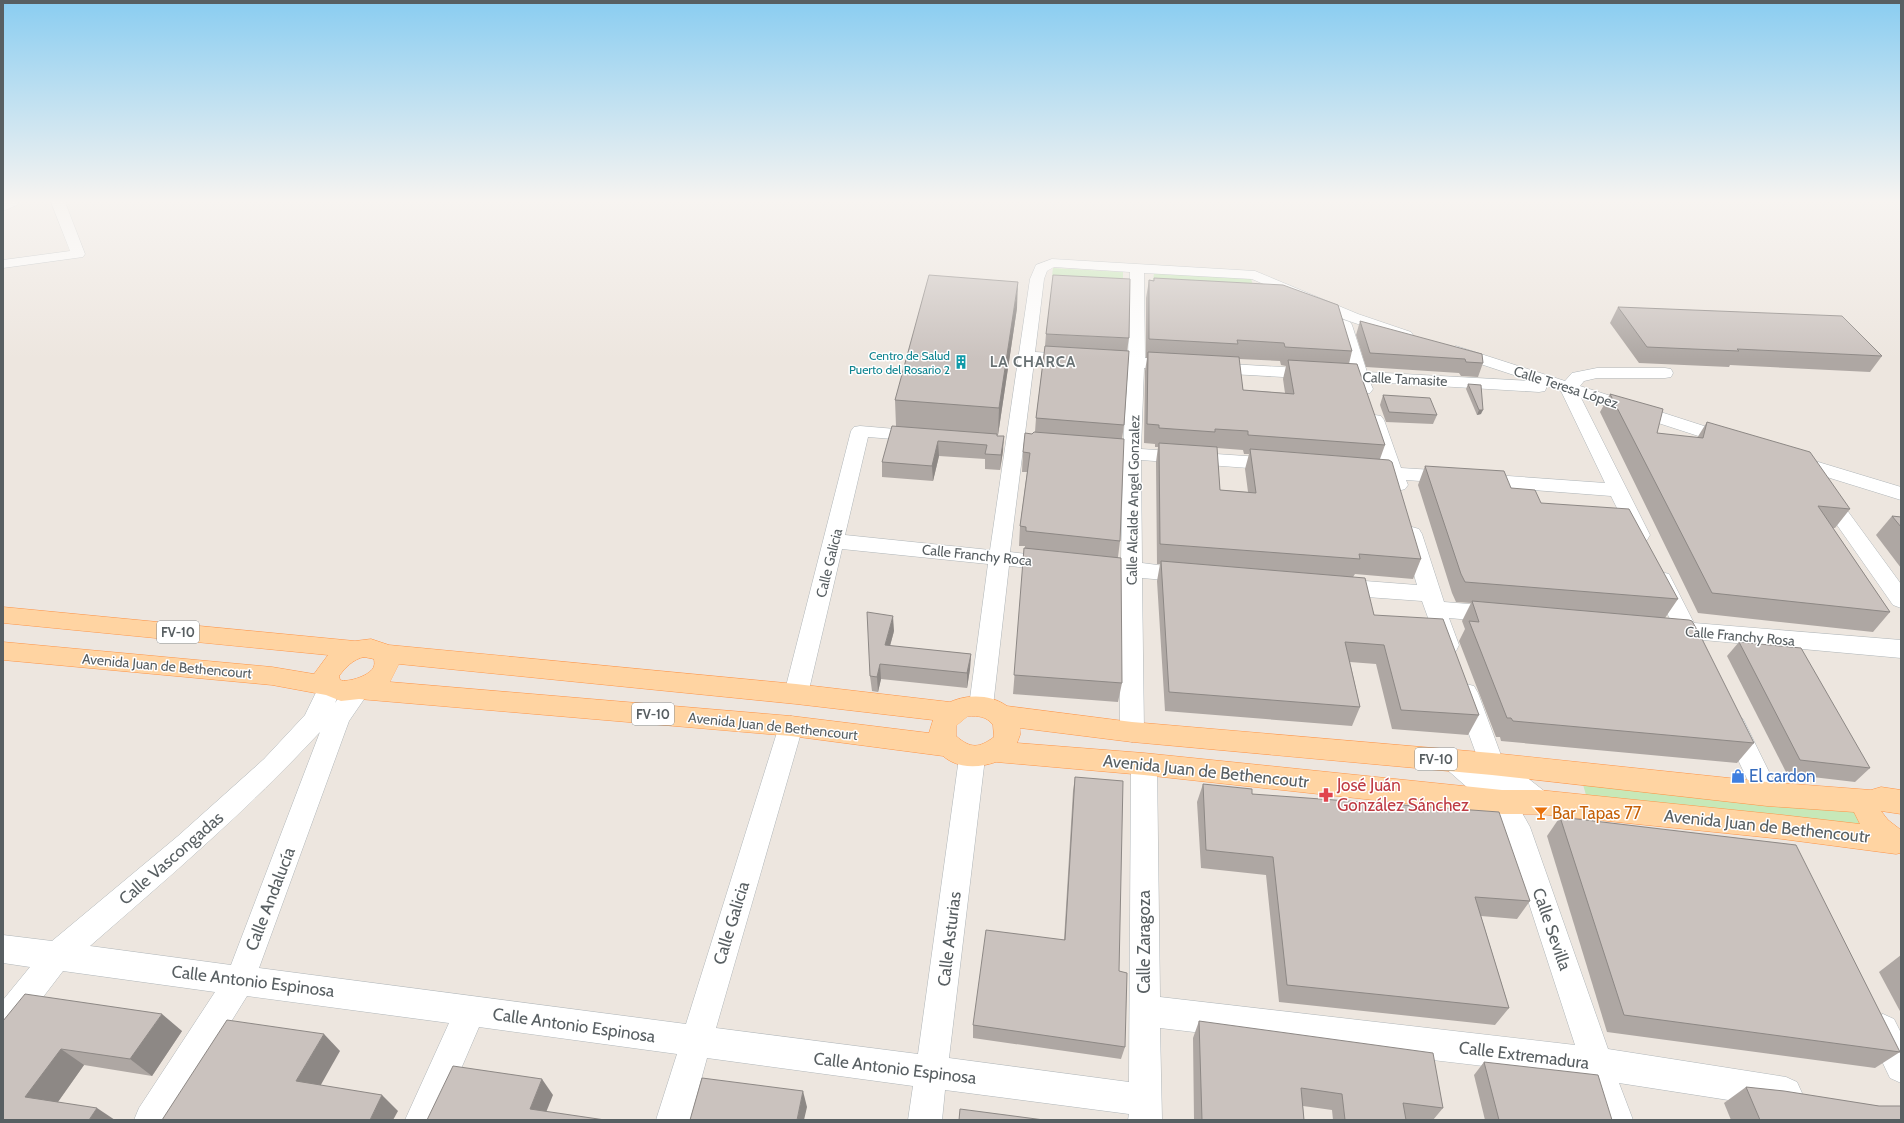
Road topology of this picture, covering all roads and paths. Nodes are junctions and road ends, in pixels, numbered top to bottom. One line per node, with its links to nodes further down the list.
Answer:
1 (75, 254): 2 (street)
2 (3, 264)
3 (1137, 281): 5 (street); 9 (street); 10 (street, Calle Alcalde Angel Gonzalez)
4 (1257, 292): 5 (street)
5 (1324, 305): 6 (street)
6 (1352, 316): 7 (street); 12 (street)
7 (1419, 339)
8 (1441, 347): 13 (street, Calle Teresa López)
9 (1027, 357): 10 (street, Calle Tamasite); 26 (street)
10 (1136, 363): 12 (street, Calle Tamasite); 17 (street, Calle Alcalde Angel Gonzalez)
11 (1665, 373): 13 (street)
12 (1359, 376): 13 (street, Calle Tamasite); 22 (street)
13 (1568, 388): 15 (street, Calle Teresa López); 23 (street)
14 (937, 438): 25 (street, Calle Galicia)
15 (1743, 444)
16 (1077, 449): 17 (street)
17 (1132, 453): 20 (street); 27 (street, Calle Alcalde Angel Gonzalez)
18 (1781, 456): 19 (street)
19 (1803, 463): 24 (street); 30 (street)
20 (1291, 466)
21 (1346, 470): 22 (street)
22 (1394, 473): 23 (street); 31 (street)
23 (1618, 490): 35 (street)
24 (1901, 494)
25 (834, 541): 26 (street, Calle Franchy Roca); 43 (street, Calle Galicia)
26 (999, 558): 27 (street, Calle Franchy Roca); 45 (street)
27 (1130, 570): 28 (street, Calle Franchy Roca); 48 (street, Calle Alcalde Angel Gonzalez)
28 (1210, 576)
29 (1320, 585): 31 (street)
30 (1901, 600)
31 (1433, 601): 33 (street); 52 (street)
32 (3, 615): 36 (main road, FV-10)
33 (1514, 616)
34 (1648, 628): 35 (street, Calle Franchy Rosa)
35 (1687, 631): 37 (street, Calle Franchy Rosa); 40 (street)
36 (353, 649): 39 (main road, FV-10); 41 (main road)
37 (1901, 650)
38 (3, 651): 41 (main road, Avenida Juan de Bethencourt / FV-10)
39 (386, 654): 42 (main road, FV-10); 43 (main road, FV-10)
40 (1701, 659)
41 (330, 686): 42 (main road, FV-10); 62 (street, Calle Vascongadas)
42 (359, 689): 47 (main road, Avenida Juan de Bethencourt / FV-10); 63 (street, Calle Andalucía)
43 (796, 694): 46 (main road, FV-10)
44 (1725, 709): 53 (street)
45 (991, 710): 46 (main road, FV-10); 48 (main road, Avenida Juan de Bethencoutr / FV-10); 49 (main road)
46 (952, 712): 49 (main road)
47 (791, 726): 49 (main road, Avenida Juan de Bethencourt / FV-10); 68 (street, Calle Galicia)
48 (1132, 732): 50 (main road, Avenida Juan de Bethencoutr / FV-10)
49 (972, 752): 51 (main road, Avenida Juan de Bethencoutr / FV-10); 71 (street, Calle Asturias)
50 (1453, 760): 52 (main road, Avenida Juan de Bethencoutr / FV-10); 54 (street, Calle Sevilla)
51 (1144, 764): 54 (main road, Avenida Juan de Bethencoutr / FV-10); 66 (street, Calle Zaragoza)
52 (1492, 764): 53 (main road, Avenida Juan de Bethencoutr / FV-10); 55 (street)
53 (1767, 794): 56 (main road, Avenida Juan de Bethencoutr / FV-10)
54 (1502, 802): 55 (main road, Avenida Juan de Bethencoutr / FV-10); 69 (street, Calle Sevilla)
55 (1539, 802): 58 (main road, Avenida Juan de Bethencoutr / FV-10)
56 (1870, 802): 57 (main road, FV-10); 59 (main road, FV-10)
57 (1901, 802)
58 (1782, 827): 59 (main road, Avenida Juan de Bethencoutr / FV-10); 60 (street)
59 (1897, 842)
60 (1796, 855)
61 (3, 949): 62 (street, Calle Antonio Espinosa)
62 (57, 956): 63 (street, Calle Antonio Espinosa); 67 (street, Calle Vascongadas)
63 (240, 980): 64 (street, Calle Antonio Espinosa); 74 (street, Calle Andalucía)
64 (471, 1010): 68 (street, Calle Antonio Espinosa); 75 (street)
65 (1873, 1010): 70 (street)
66 (1144, 1011): 69 (street, Calle Extremadura); 73 (street, Calle Zaragoza)
67 (3, 1024)
68 (695, 1042): 71 (street, Calle Antonio Espinosa); 76 (street, Calle Galicia)
69 (1597, 1063): 72 (street, Calle Extremadura); 78 (street, Calle Sevilla)
70 (1901, 1067)
71 (931, 1072): 73 (street, Calle Antonio Espinosa); 77 (street, Calle Asturias)
72 (1815, 1097)
73 (1145, 1110)
74 (151, 1120)
75 (422, 1120)
76 (672, 1120)
77 (925, 1120)
78 (1616, 1120)

